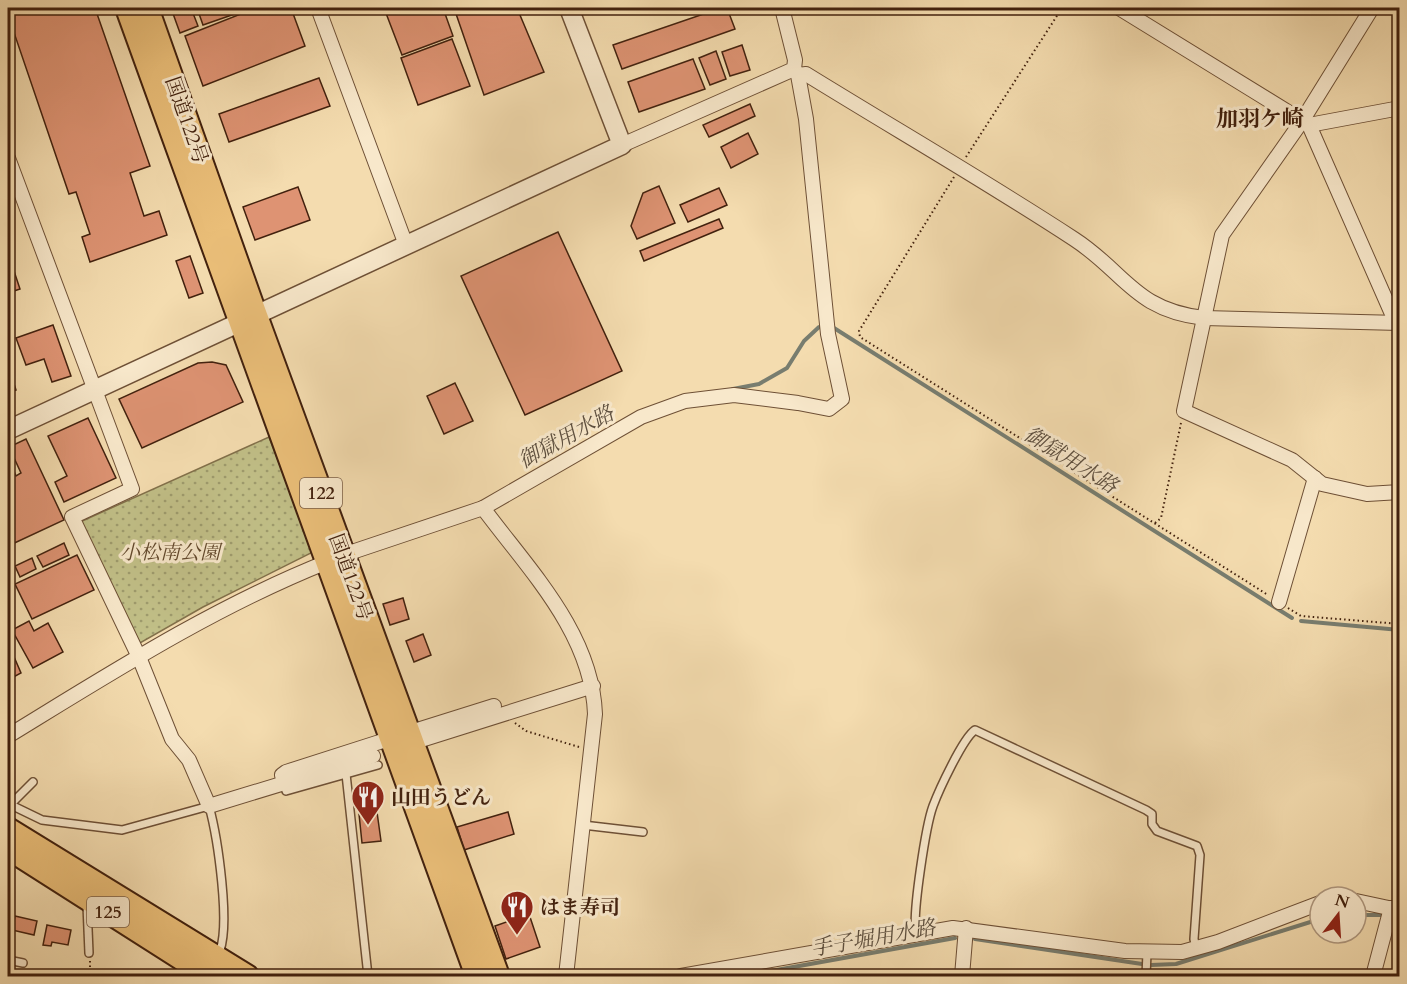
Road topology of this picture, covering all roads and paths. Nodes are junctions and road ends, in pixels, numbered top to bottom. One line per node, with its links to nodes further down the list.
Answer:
1 (127, 8): 16 (highway, 国道122号 / 122)
2 (147, 8): 16 (highway, 国道122号 / 122)
3 (318, 8): 15 (street)
4 (568, 8): 12 (street)
5 (782, 8): 9 (street)
6 (1062, 8): 14 (path)
7 (1119, 8): 11 (street)
8 (1372, 8): 11 (street)
9 (796, 72): 12 (street); 14 (street); 24 (street)
10 (1400, 108): 11 (street)
11 (1306, 123): 17 (street); 18 (street)
12 (622, 145): 15 (street)
13 (8, 158): 19 (street)
14 (959, 168): 17 (street); 25 (path)
15 (406, 245): 16 (street)
16 (248, 317): 19 (street); 26 (highway, 国道122号 / 122)
17 (1204, 318): 18 (street); 20 (street)
18 (1398, 323)
19 (95, 390): 21 (street); 29 (street)
20 (1184, 411): 22 (street); 25 (path)
21 (8, 430)
22 (1315, 478): 23 (street); 27 (street)
23 (1400, 492)
24 (483, 508): 26 (street); 30 (street)
25 (1155, 523): 27 (path)
26 (335, 558): 29 (street); 33 (highway, 国道122号 / 122)
27 (1279, 602): 28 (path)
28 (1400, 624)
29 (139, 657): 32 (street); 39 (street)
30 (593, 686): 31 (street); 34 (street)
31 (511, 716): 33 (street); 34 (path)
32 (8, 736)
33 (408, 737): 38 (street); 60 (highway, 国道122号 / 122); 61 (highway, 国道122号 / 122)
34 (592, 751): 41 (street)
35 (375, 760): 36 (lane); 38 (street)
36 (346, 774): 38 (lane); 59 (lane)
37 (33, 782): 40 (lane)
38 (284, 783): 39 (street)
39 (209, 806): 40 (lane); 56 (lane)
40 (9, 807)
41 (583, 825): 43 (lane); 62 (street)
42 (8, 829): 56 (highway, 125)
43 (643, 832)
44 (8, 848): 45 (highway, 125)
45 (89, 900): 53 (lane); 56 (highway, 125)
46 (1368, 904): 48 (street)
47 (1308, 907): 51 (street)
48 (1395, 909): 66 (street)
49 (966, 928): 50 (street); 52 (street); 64 (street)
50 (916, 933): 51 (lane); 63 (street)
51 (1196, 949): 52 (street)
52 (1147, 952): 65 (lane)
53 (89, 953): 57 (path)
54 (8, 960): 55 (lane)
55 (23, 963)
56 (213, 967): 58 (highway, 125)
57 (90, 976)
58 (247, 976)
59 (368, 976)
60 (477, 976)
61 (498, 976)
62 (566, 976)
63 (681, 976)
64 (962, 976)
65 (1146, 976)
66 (1373, 976)

